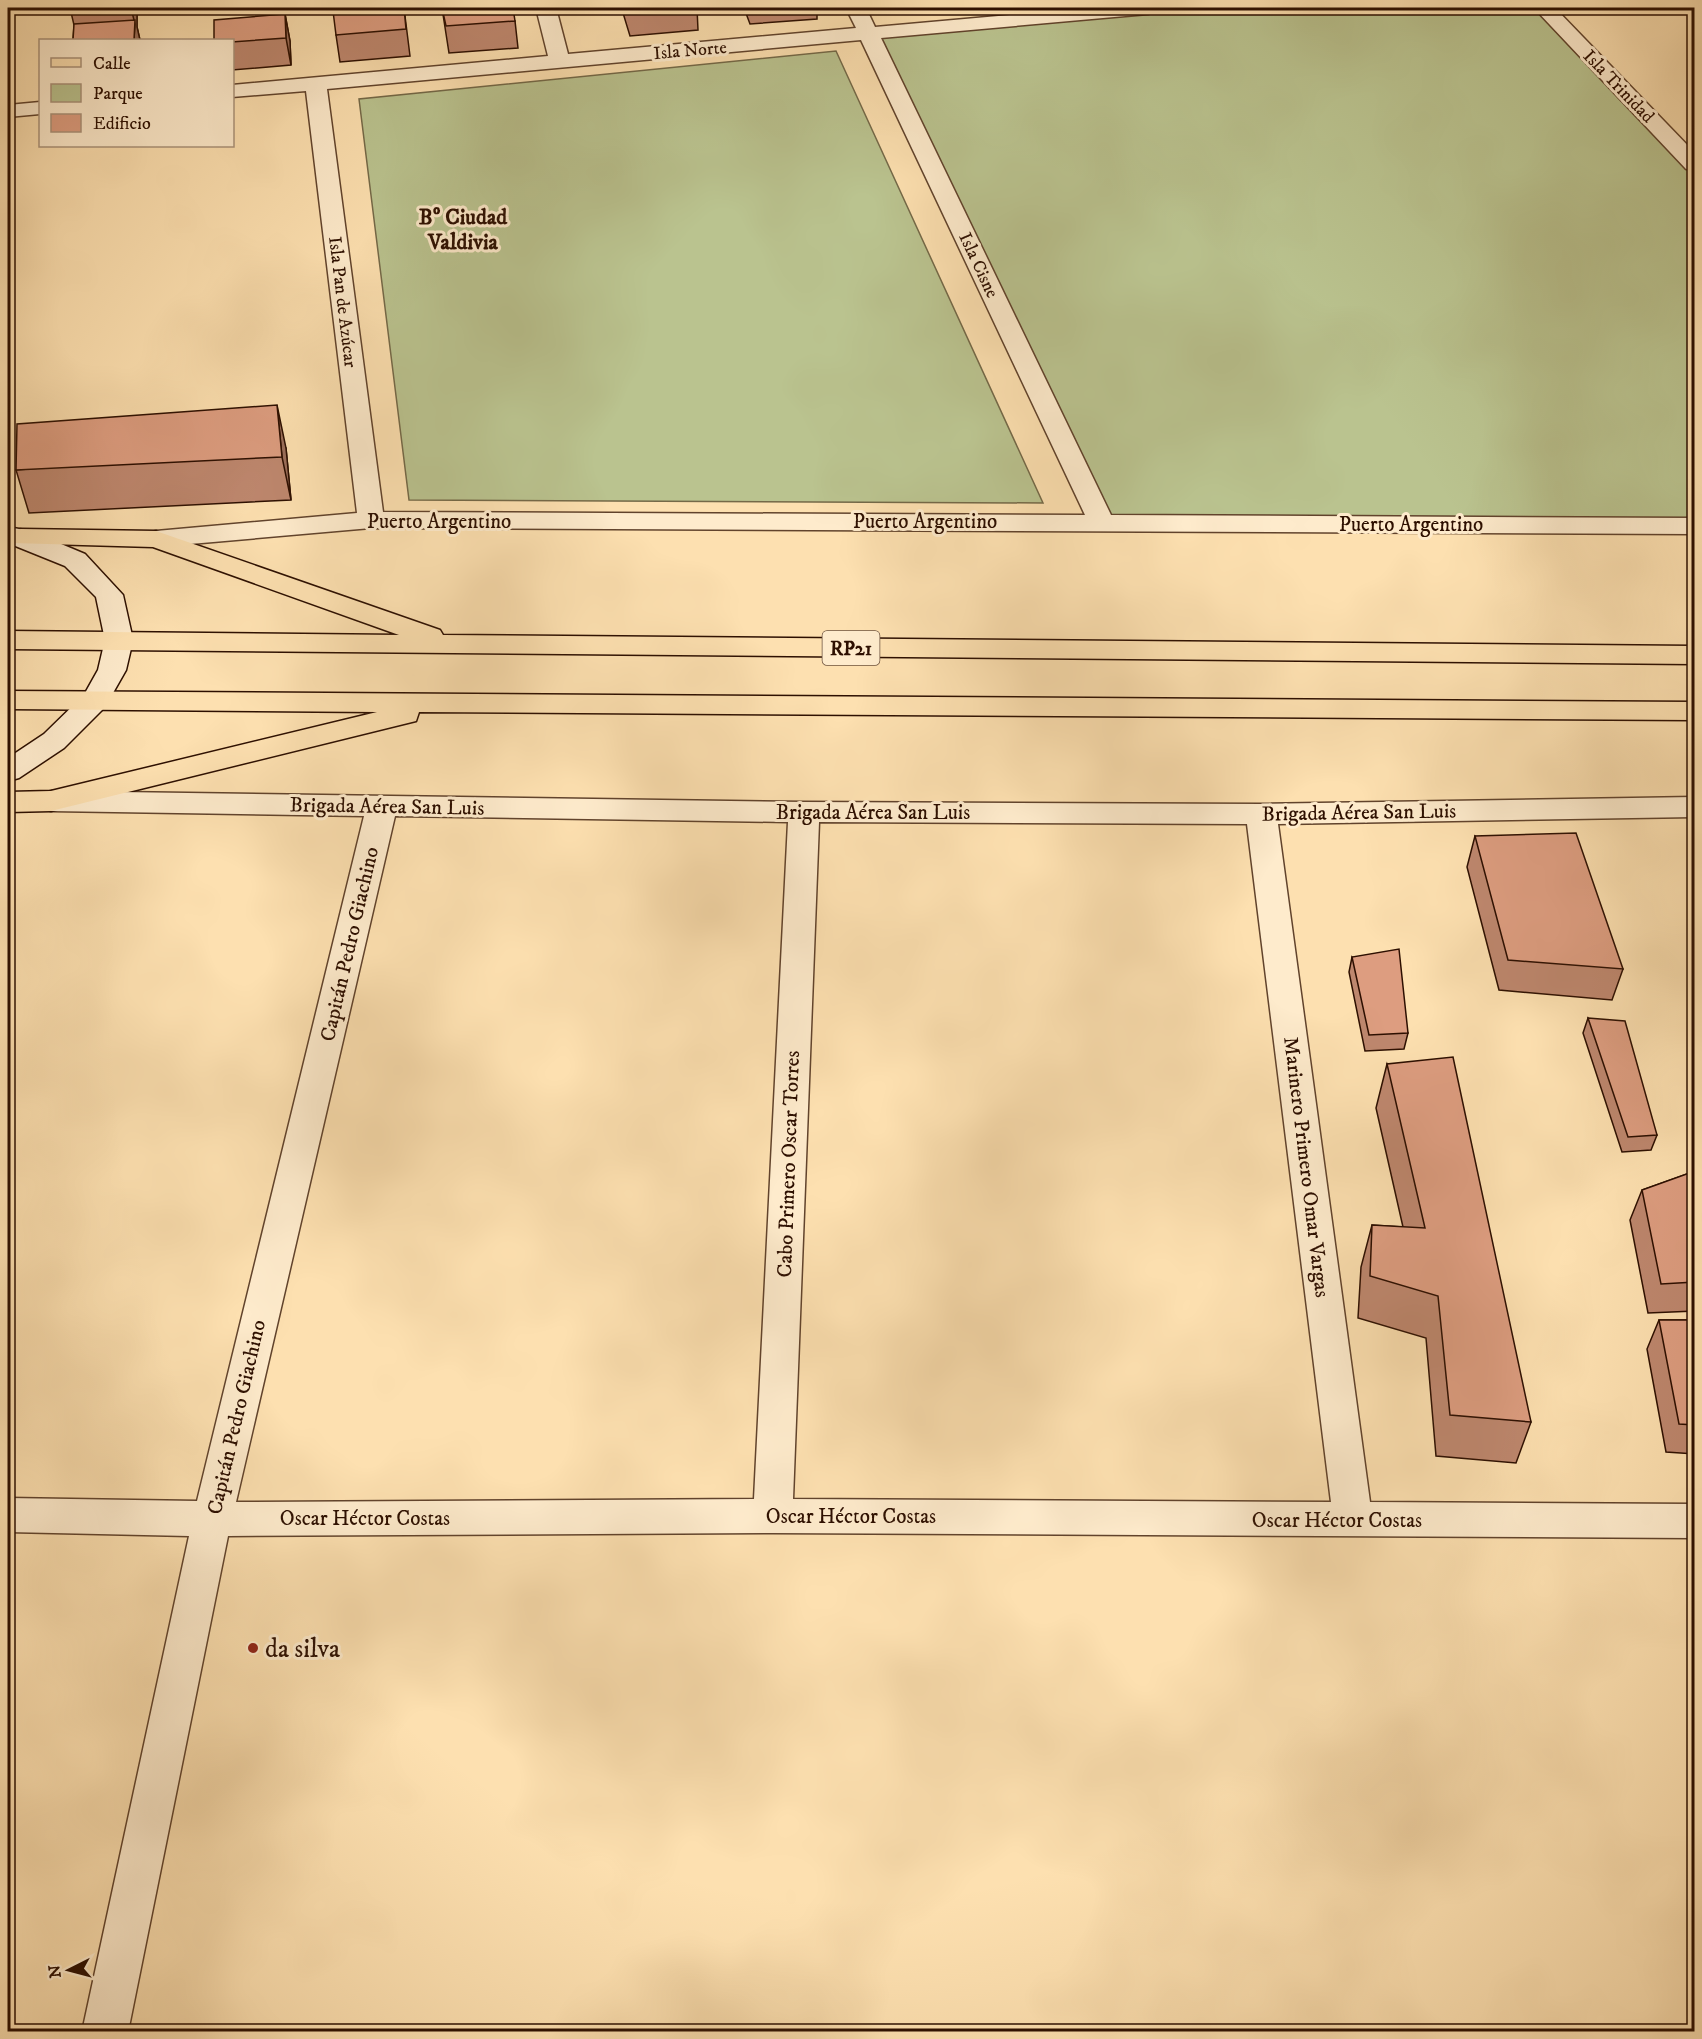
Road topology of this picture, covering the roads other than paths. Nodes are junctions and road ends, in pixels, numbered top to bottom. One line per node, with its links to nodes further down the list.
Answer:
1 (546, 8): 6 (street)
2 (856, 8): 5 (street, Isla Cisne)
3 (1148, 8): 5 (street, Isla Norte)
4 (1544, 8): 11 (street, Isla Trinidad)
5 (869, 34): 6 (street, Isla Norte); 13 (street, Isla Cisne)
6 (560, 61): 7 (street, Isla Norte)
7 (316, 84): 8 (street, Isla Norte); 12 (street, Isla Pan de Azúcar)
8 (234, 91)
9 (39, 108): 10 (street)
10 (8, 111)
11 (1695, 164)
12 (371, 520): 13 (street, Puerto Argentino); 16 (street, Puerto Argentino)
13 (1101, 522): 14 (street, Puerto Argentino)
14 (1695, 526)
15 (14, 536): 16 (main road); 18 (street)
16 (156, 539): 19 (main road)
17 (8, 640): 18 (main road, RP21)
18 (119, 640): 19 (main road, RP21); 22 (street)
19 (457, 645): 20 (main road, RP21)
20 (1695, 655)
21 (8, 700): 22 (main road)
22 (95, 700): 23 (main road); 25 (street)
23 (454, 703): 24 (main road); 26 (main road)
24 (1695, 711)
25 (8, 771)
26 (51, 801): 27 (main road); 28 (street, Brigada Aérea San Luis)
27 (8, 802)
28 (382, 805): 29 (street, Brigada Aérea San Luis); 34 (street, Capitán Pedro Giachino)
29 (804, 812): 30 (street, Brigada Aérea San Luis); 33 (street, Cabo Primero Oscar Torres)
30 (1261, 814): 31 (street, Brigada Aérea San Luis); 35 (street, Marinero Primero Omar Vargas)
31 (1692, 814)
32 (8, 1515): 34 (street, Oscar Héctor Costas)
33 (773, 1516): 34 (street, Oscar Héctor Costas); 35 (street, Oscar Héctor Costas)
34 (212, 1519): 37 (street, Capitán Pedro Giachino)
35 (1353, 1520): 36 (street, Oscar Héctor Costas)
36 (1695, 1521)
37 (105, 2031)

